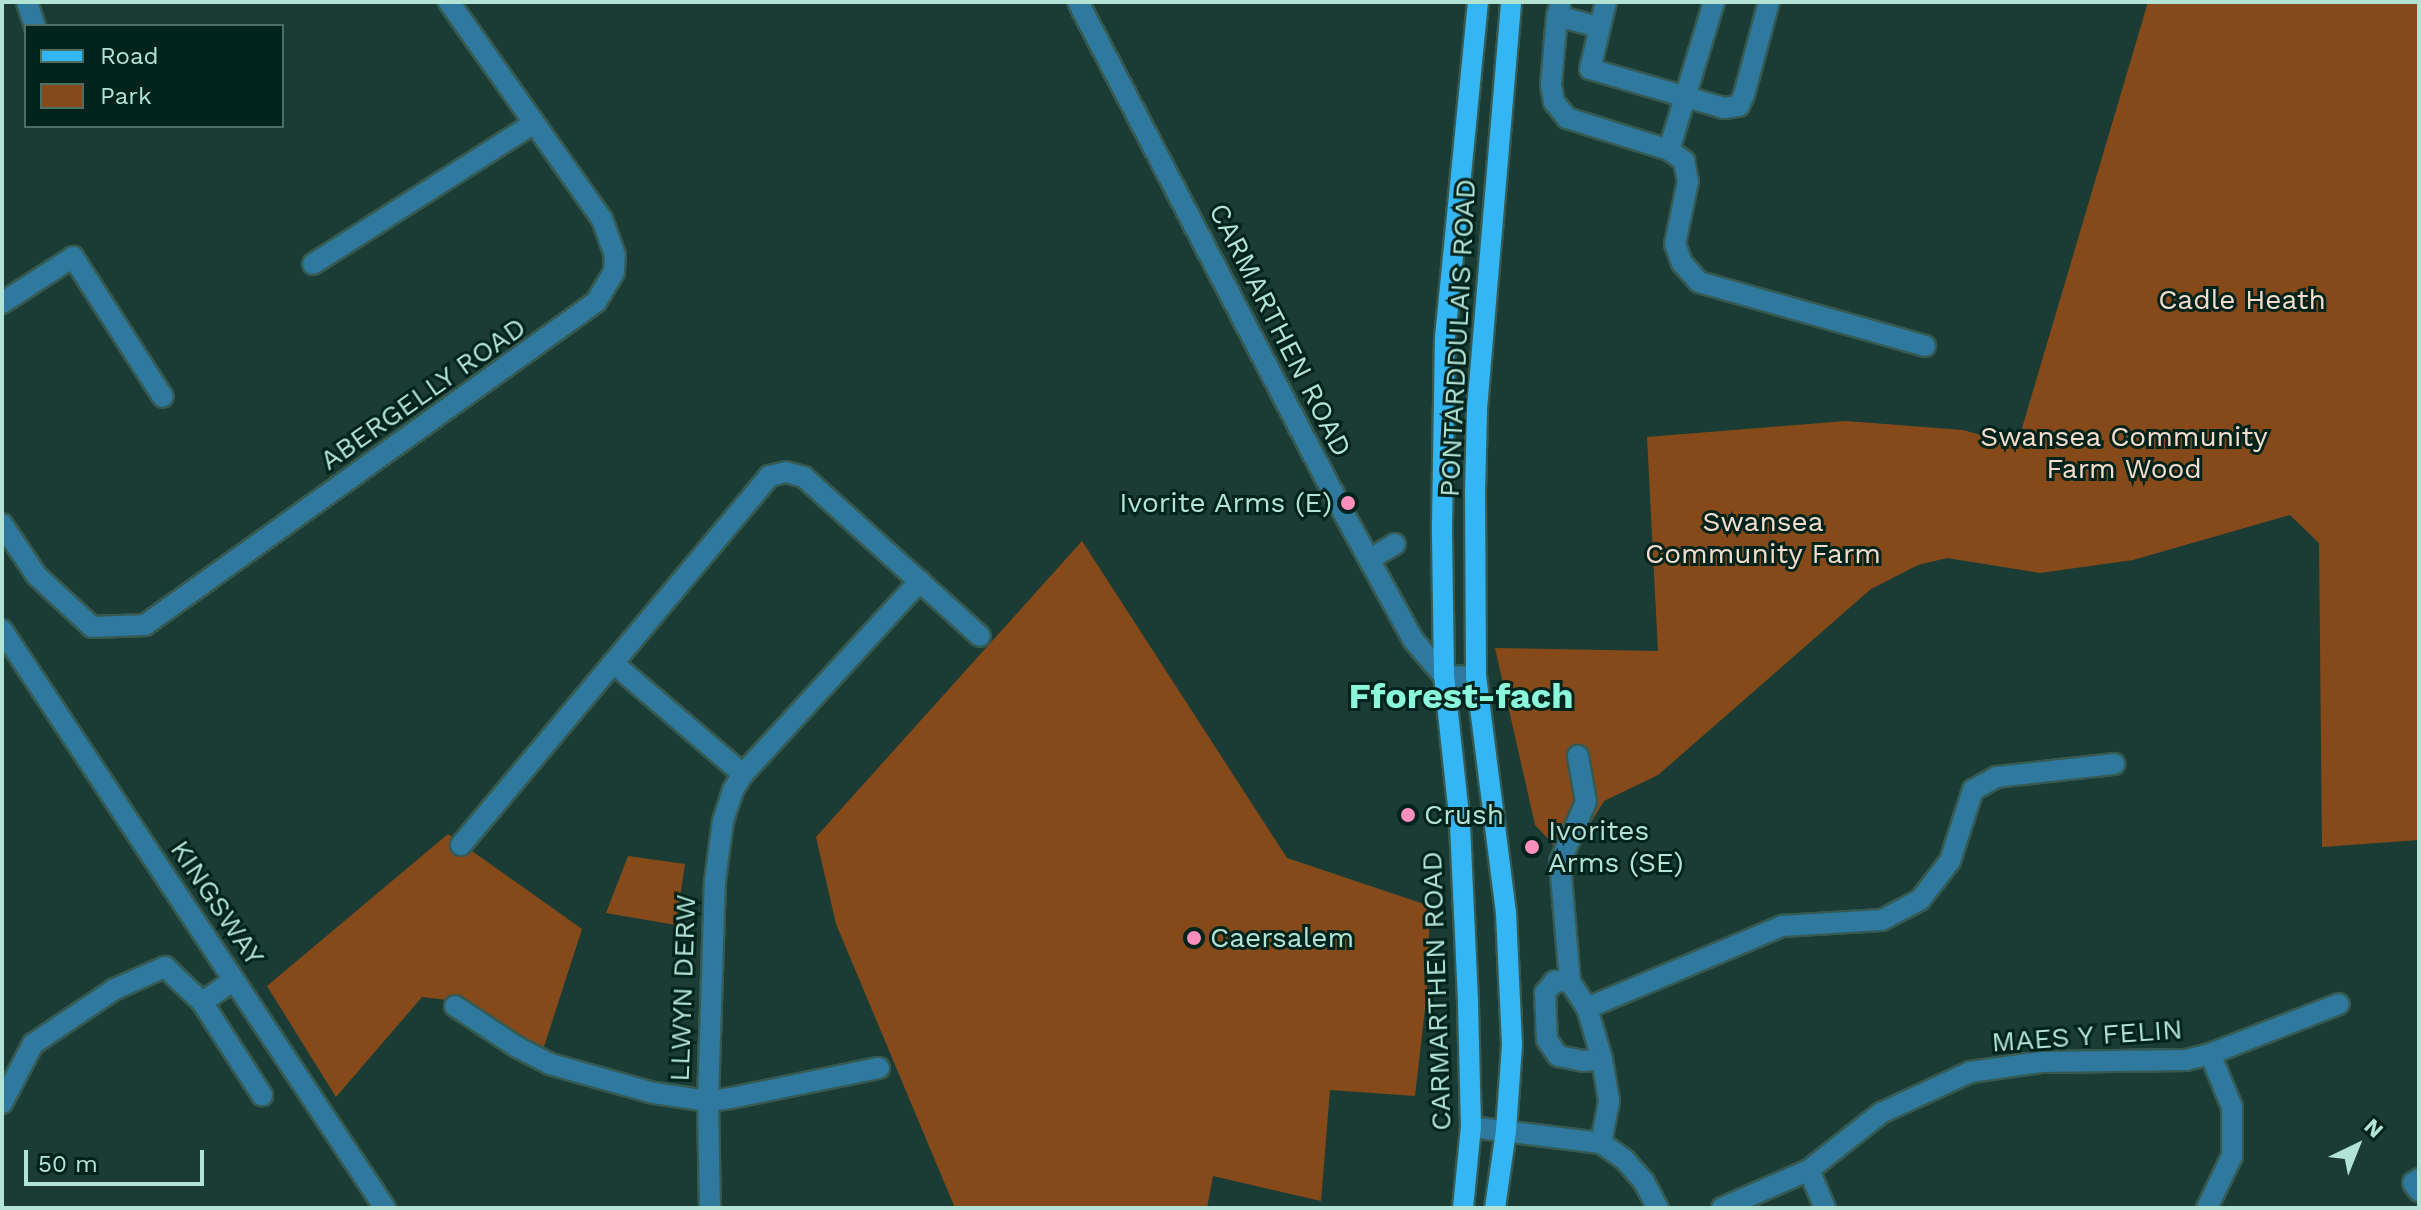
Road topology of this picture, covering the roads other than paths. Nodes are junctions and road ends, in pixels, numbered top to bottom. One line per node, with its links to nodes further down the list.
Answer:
1 (27, 2): 10 (street)
2 (449, 2): 13 (street, ABERGELLY ROAD)
3 (1078, 2): 21 (street, CARMARTHEN ROAD)
4 (1478, 2): 26 (main road, PONTARDDULAIS ROAD)
5 (1511, 2): 27 (main road, PONTARDDULAIS ROAD)
6 (1606, 2): 11 (street)
7 (1714, 2): 12 (street)
8 (1769, 2): 12 (street)
9 (1559, 9): 11 (street); 14 (street)
10 (34, 24)
11 (1599, 27): 12 (street)
12 (1685, 97): 14 (street)
13 (534, 123): 15 (street); 19 (street, ABERGELLY ROAD)
14 (1669, 150): 17 (street)
15 (313, 264)
16 (2, 303): 18 (street)
17 (1925, 346)
18 (163, 397)
19 (2, 524)
20 (1395, 544): 21 (street)
21 (1370, 559): 26 (street, CARMARTHEN ROAD)
22 (920, 581): 24 (street); 25 (street); 30 (street, LLWYN DERW)
23 (2, 630): 32 (street, KINGSWAY)
24 (980, 636)
25 (613, 663): 30 (street); 31 (street)
26 (1444, 676): 27 (street); 44 (main road, CARMARTHEN ROAD)
27 (1476, 677): 45 (main road)
28 (1578, 756): 33 (street)
29 (2114, 764): 37 (street)
30 (743, 774): 42 (street, LLWYN DERW)
31 (461, 845)
32 (234, 980): 34 (street); 50 (street, KINGSWAY)
33 (1570, 982): 37 (street); 39 (street)
34 (202, 1002): 41 (street); 43 (street)
35 (2339, 1004): 38 (street, MAES Y FELIN)
36 (455, 1006): 42 (street)
37 (1587, 1008): 39 (street)
38 (2210, 1054): 47 (street, MAES Y FELIN); 57 (street)
39 (1592, 1060): 46 (street)
40 (879, 1068): 42 (street)
41 (262, 1095)
42 (708, 1101): 51 (street, LLWYN DERW)
43 (2, 1103)
44 (1471, 1127): 45 (street); 52 (main road, CARMARTHEN ROAD)
45 (1506, 1131): 46 (street); 53 (main road)
46 (1601, 1143): 54 (street)
47 (1809, 1170): 55 (street, MAES Y FELIN); 56 (street)
48 (2419, 1179): 49 (street)
49 (2419, 1191)
50 (385, 1208)
51 (710, 1208)
52 (1463, 1208)
53 (1495, 1208)
54 (1658, 1208)
55 (1722, 1208)
56 (1825, 1208)
57 (2207, 1208)

